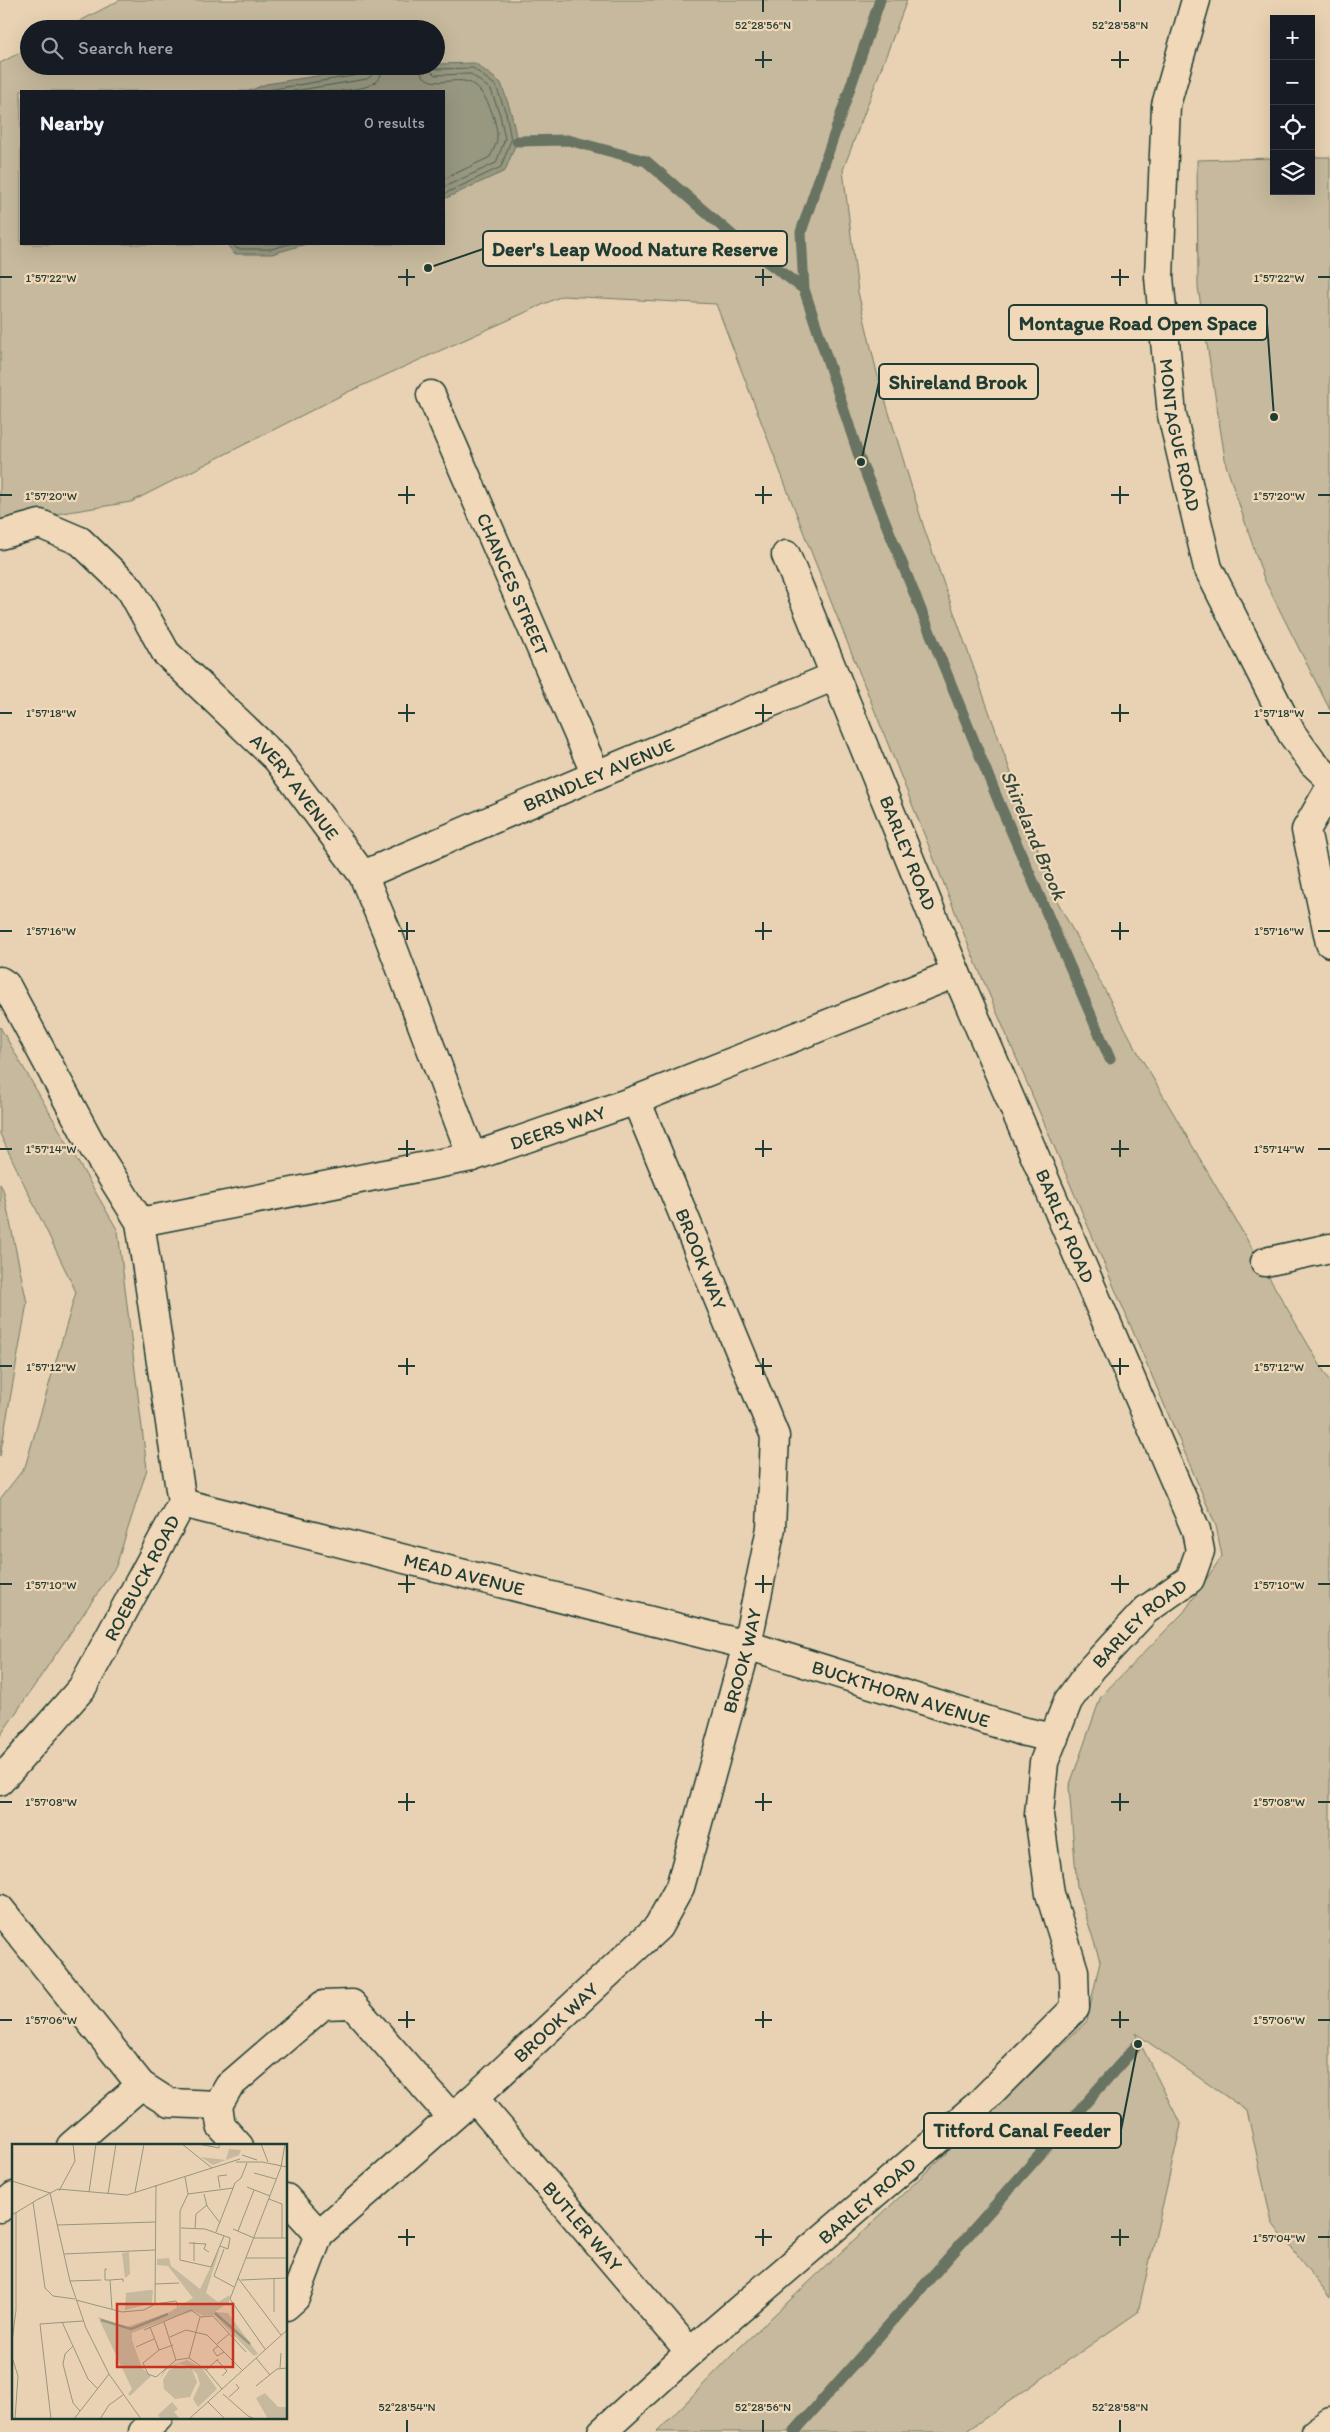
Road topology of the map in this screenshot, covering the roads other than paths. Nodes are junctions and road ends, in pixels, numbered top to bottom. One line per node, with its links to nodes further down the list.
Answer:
1 (1196, 0): 7 (street, MONTAGUE ROAD)
2 (431, 395): 6 (street, CHANCES STREET)
3 (0, 535): 9 (street, AVERY AVENUE)
4 (786, 555): 5 (street, BARLEY ROAD)
5 (835, 676): 6 (street, BRINDLEY AVENUE); 11 (street, BARLEY ROAD)
6 (596, 774): 9 (street, BRINDLEY AVENUE)
7 (1330, 779)
8 (1330, 788): 10 (street)
9 (363, 875): 14 (street, AVERY AVENUE)
10 (1330, 943)
11 (956, 973): 13 (street, DEERS WAY); 20 (street, BARLEY ROAD)
12 (0, 982): 15 (street)
13 (636, 1100): 14 (street, DEERS WAY); 19 (street, BROOK WAY)
14 (472, 1157): 15 (street, DEERS WAY)
15 (140, 1222): 18 (street, ROEBUCK ROAD)
16 (1330, 1248): 17 (street)
17 (1265, 1262)
18 (182, 1503): 19 (street, MEAD AVENUE); 21 (street, ROEBUCK ROAD)
19 (747, 1645): 20 (street, BUCKTHORN AVENUE); 24 (street, BROOK WAY)
20 (1054, 1738): 34 (street, BARLEY ROAD)
21 (0, 1781)
22 (0, 1909): 23 (street)
23 (141, 2085): 25 (street); 27 (street)
24 (474, 2098): 26 (street, BROOK WAY); 34 (street, BUTLER WAY)
25 (218, 2105): 26 (street); 28 (street)
26 (451, 2117): 32 (street, BROOK WAY)
27 (74, 2144)
28 (237, 2144)
29 (12, 2198): 31 (street)
30 (288, 2200): 32 (street)
31 (0, 2208)
32 (319, 2234): 33 (street)
33 (288, 2304)
34 (690, 2352): 38 (street, BARLEY ROAD)
35 (156, 2420): 37 (street)
36 (1330, 2422): 39 (street)
37 (143, 2432)
38 (602, 2432)
39 (1316, 2432)

